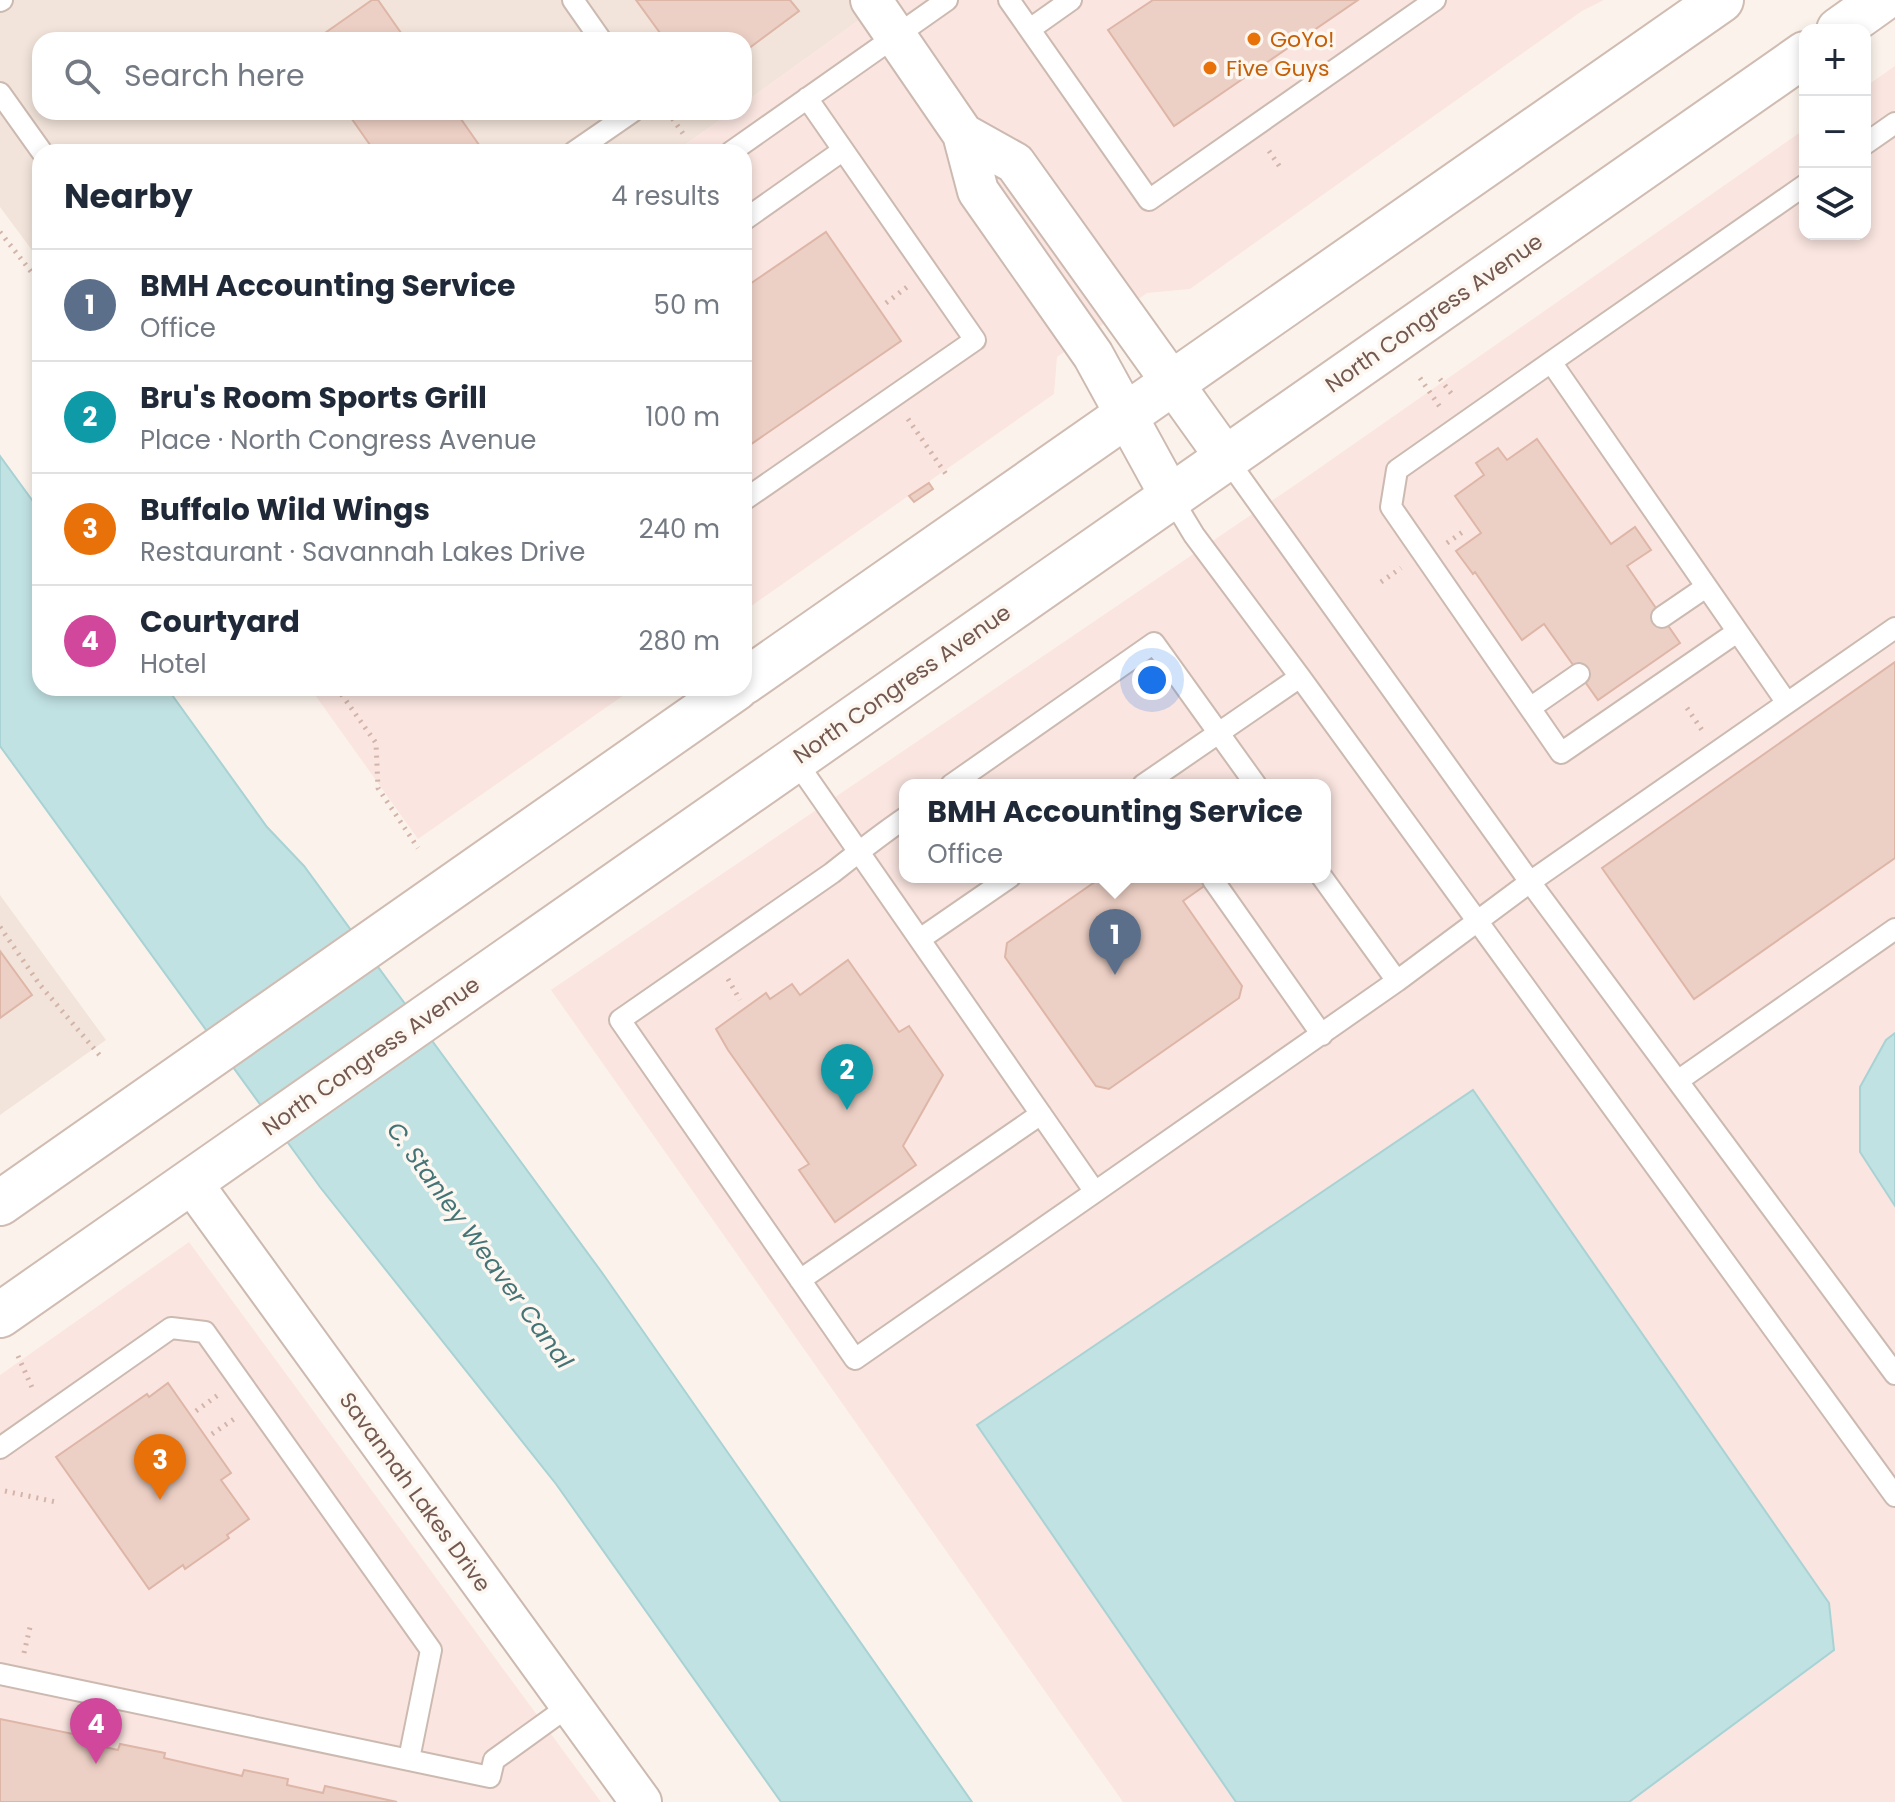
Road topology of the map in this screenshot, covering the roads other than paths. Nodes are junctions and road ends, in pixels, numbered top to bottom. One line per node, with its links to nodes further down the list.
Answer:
1 (573, 0): 11 (lane)
2 (871, 0): 12 (street)
3 (947, 0): 12 (lane)
4 (1009, 0): 10 (lane)
5 (1071, 0): 10 (lane)
6 (1435, 0): 10 (lane)
7 (1721, 0): 27 (main road)
8 (1881, 0): 9 (main road)
9 (1847, 24)
10 (1030, 29)
11 (595, 32)
12 (896, 36): 15 (lane); 18 (street)
13 (1799, 58): 29 (main road, North Congress Avenue)
14 (0, 93): 20 (lane)
15 (807, 98): 22 (lane); 23 (lane)
16 (620, 120): 21 (lane)
17 (1895, 123): 19 (lane)
18 (963, 134): 27 (street); 28 (street)
19 (1871, 140)
20 (36, 144)
21 (586, 144)
22 (742, 144)
23 (842, 151): 25 (lane); 30 (lane)
24 (1799, 189): 26 (lane)
25 (752, 214)
26 (1551, 362): 32 (lane); 41 (lane)
27 (1172, 383): 28 (main road); 29 (street)
28 (1125, 417): 31 (street); 37 (main road)
29 (1227, 459): 31 (main road, North Congress Avenue); 49 (lane)
30 (752, 494)
31 (1171, 497): 38 (lane); 43 (main road, North Congress Avenue)
32 (1706, 587): 33 (lane); 35 (lane)
33 (1662, 617)
34 (1895, 628): 40 (lane)
35 (1737, 632): 40 (lane); 41 (lane)
36 (1579, 674): 41 (lane)
37 (752, 676)
38 (1300, 677): 42 (lane); 53 (lane)
39 (724, 696): 62 (main road)
40 (1787, 703): 49 (lane)
41 (1530, 708)
42 (1218, 733): 44 (lane); 45 (lane); 46 (lane)
43 (795, 760): 48 (lane); 60 (main road, North Congress Avenue)
44 (960, 779)
45 (1153, 779)
46 (1252, 779)
47 (899, 822): 48 (lane)
48 (859, 852): 55 (lane); 63 (lane)
49 (1530, 882): 53 (lane); 58 (lane)
50 (1001, 883): 55 (lane)
51 (1215, 883): 57 (lane)
52 (1326, 883): 56 (lane)
53 (1477, 922): 56 (lane); 67 (lane)
54 (1895, 929): 58 (lane)
55 (920, 939): 59 (lane)
56 (1397, 981): 57 (lane)
57 (1322, 1035): 61 (lane)
58 (1679, 1080): 65 (lane)
59 (1041, 1114): 61 (lane); 63 (lane)
60 (191, 1182): 64 (main road, North Congress Avenue); 69 (street, Savannah Lakes Drive)
61 (1095, 1192): 63 (lane)
62 (0, 1203)
63 (800, 1280)
64 (0, 1315)
65 (1895, 1374)
66 (0, 1448): 70 (lane)
67 (1895, 1496)
68 (0, 1674): 70 (lane)
69 (569, 1706): 70 (lane); 71 (street, Savannah Lakes Drive)
70 (409, 1759)
71 (641, 1802)

